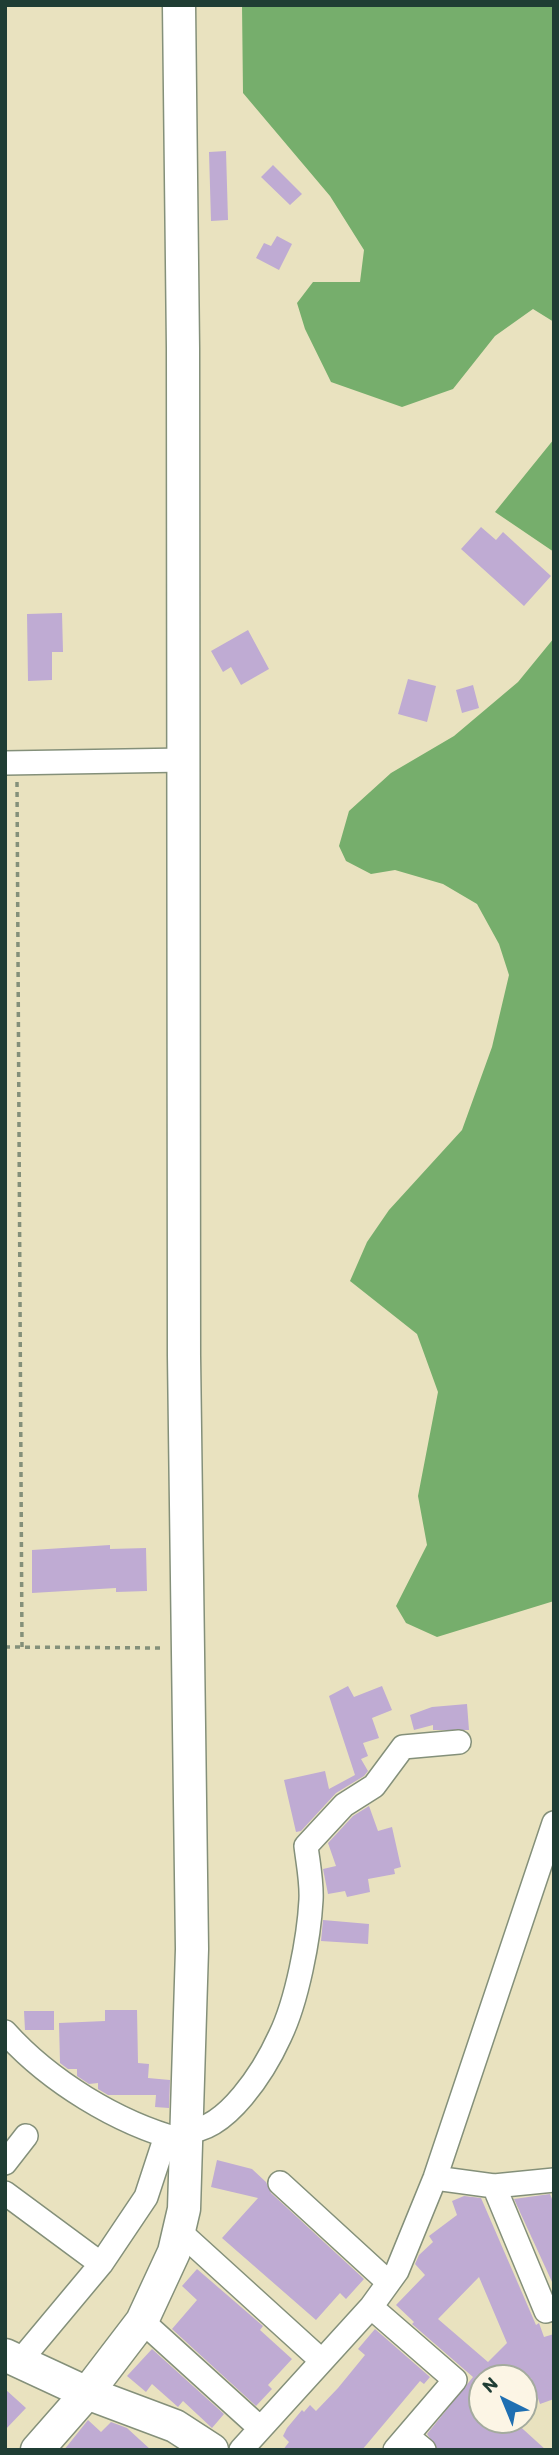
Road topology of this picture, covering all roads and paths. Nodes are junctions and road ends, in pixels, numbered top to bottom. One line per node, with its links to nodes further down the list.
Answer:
1 (179, 5): 2 (street)
2 (185, 760): 3 (street); 6 (street)
3 (11, 763): 5 (path)
4 (5, 1647): 5 (path)
5 (23, 1647): 6 (path)
6 (190, 1648): 11 (street)
7 (459, 1742): 11 (street)
8 (554, 1823): 13 (street)
9 (10, 2045): 11 (street)
10 (26, 2136): 12 (street)
11 (180, 2136): 18 (street); 19 (street)
12 (5, 2162)
13 (435, 2178): 16 (street); 20 (street)
14 (554, 2180): 16 (street)
15 (280, 2183): 20 (street)
16 (494, 2186): 22 (street)
17 (5, 2193): 19 (street)
18 (179, 2231): 23 (street); 25 (street)
19 (101, 2264): 24 (street)
20 (388, 2282): 21 (street)
21 (371, 2307): 25 (street); 28 (street)
22 (554, 2307)
23 (142, 2321): 26 (street); 27 (street)
24 (13, 2358): 26 (street)
25 (322, 2361): 27 (street)
26 (87, 2393): 29 (street); 30 (street)
27 (260, 2428): 31 (street)
28 (409, 2445)
29 (46, 2447)
30 (212, 2450)
31 (241, 2450)

